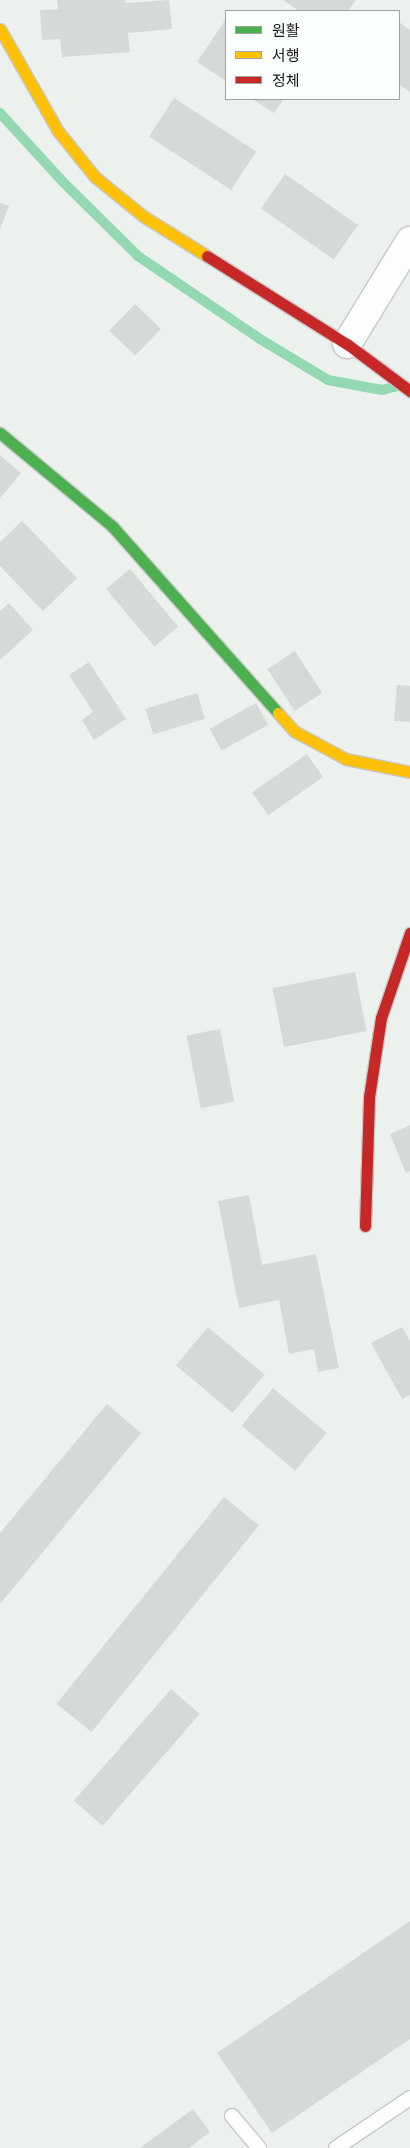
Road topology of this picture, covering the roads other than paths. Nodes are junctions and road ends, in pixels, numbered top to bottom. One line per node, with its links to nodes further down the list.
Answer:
1 (0, 29): 3 (street)
2 (410, 241): 3 (street)
3 (346, 344): 4 (street)
4 (410, 391)
5 (0, 433): 6 (street)
6 (410, 772)
7 (410, 933): 8 (street)
8 (365, 1226)
9 (410, 2098): 12 (lane)
10 (232, 2116): 11 (lane)
11 (259, 2148)
12 (336, 2148)

